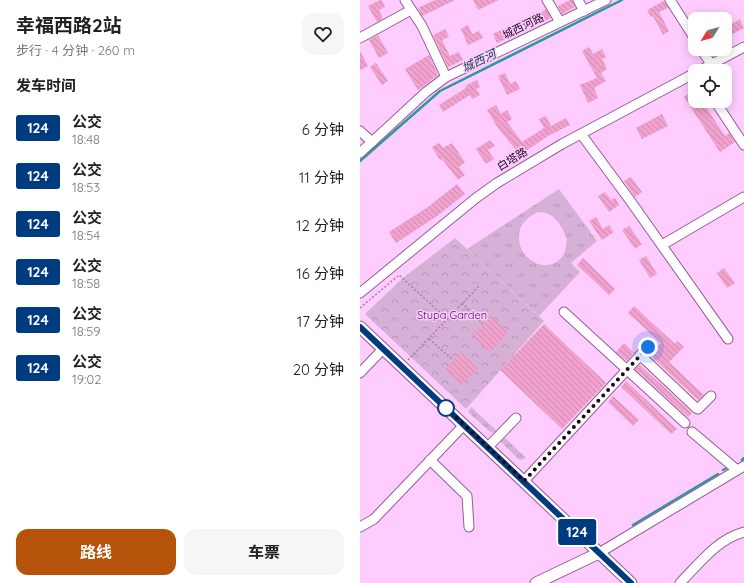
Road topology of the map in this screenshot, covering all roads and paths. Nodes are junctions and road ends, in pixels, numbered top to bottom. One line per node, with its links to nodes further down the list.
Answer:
1 (405, 0): 6 (street)
2 (547, 0): 8 (street)
3 (578, 0): 7 (street)
4 (606, 0): 7 (street, 城西河路)
5 (670, 0): 9 (street)
6 (411, 10): 10 (street); 14 (street)
7 (584, 11): 8 (street, 城西河路)
8 (560, 22): 14 (street, 城西河路)
9 (688, 28)
10 (360, 38)
11 (744, 47): 13 (street)
12 (706, 56): 13 (street)
13 (711, 64)
14 (446, 77): 19 (street, 城西河路)
15 (688, 77): 18 (street, 白塔路)
16 (720, 108): 20 (street)
17 (360, 131): 19 (street)
18 (581, 134): 23 (street); 25 (street, 白塔路)
19 (372, 142): 21 (street, 城西河路)
20 (744, 145)
21 (360, 153)
22 (744, 197): 23 (street)
23 (662, 245): 33 (street)
24 (480, 285): 26 (path)
25 (360, 293)
26 (462, 303): 29 (path); 30 (path)
27 (360, 308): 29 (path)
28 (564, 312): 39 (street)
29 (447, 319): 32 (path)
30 (482, 324)
31 (360, 327): 35 (main road)
32 (429, 338): 37 (path); 38 (path)
33 (728, 339)
34 (648, 347): 36 (street)
35 (383, 349): 40 (street); 44 (main road)
36 (640, 356): 39 (street); 41 (street)
37 (408, 360)
38 (453, 360)
39 (627, 370): 43 (street); 49 (street)
40 (360, 373)
41 (711, 396)
42 (516, 418): 46 (street)
43 (685, 423)
44 (464, 425): 46 (main road); 47 (street)
45 (692, 432): 48 (street)
46 (487, 448): 49 (main road)
47 (430, 460): 50 (street); 51 (street)
48 (740, 468): 53 (street)
49 (524, 481): 53 (main road)
50 (360, 527)
51 (469, 527)
52 (744, 532): 56 (street)
53 (599, 552): 54 (main road); 55 (main road)
54 (536, 583)
55 (631, 583)
56 (680, 583)

